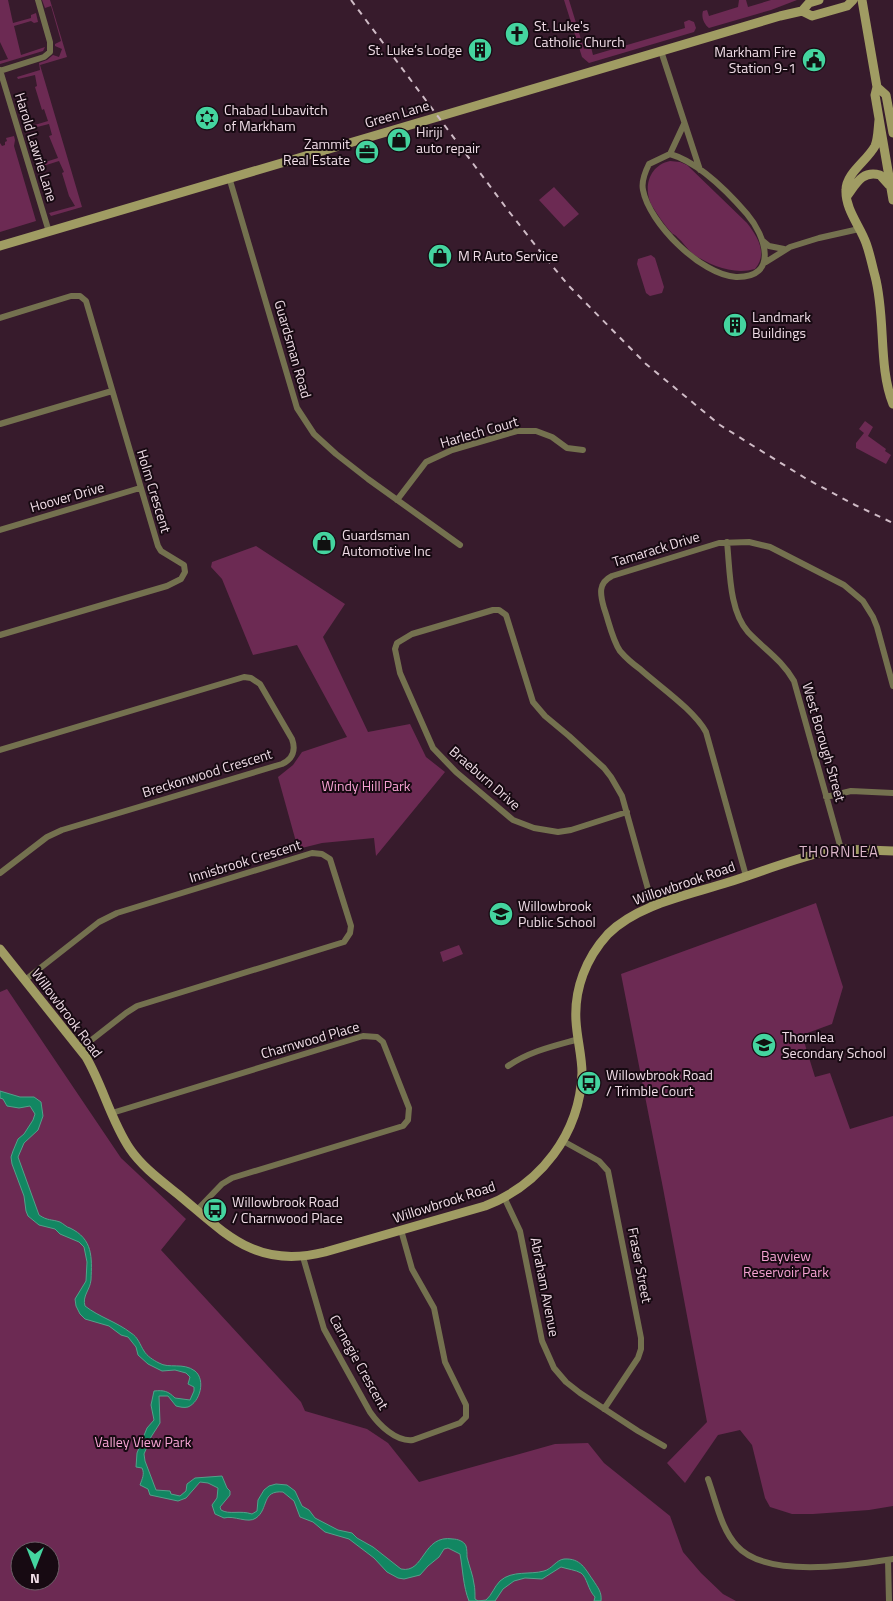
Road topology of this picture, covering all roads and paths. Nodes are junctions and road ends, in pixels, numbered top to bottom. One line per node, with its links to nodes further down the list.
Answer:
1 (38, 0): 7 (street)
2 (819, 0): 5 (street, Green Lane)
3 (853, 0): 5 (street, Green Lane)
4 (862, 0): 8 (street)
5 (802, 11): 6 (street, Green Lane)
6 (661, 51): 11 (street); 15 (street, Green Lane)
7 (0, 70): 20 (street, Harold Lawrie Lane)
8 (877, 87): 9 (street); 10 (street)
9 (891, 110): 12 (street)
10 (879, 120): 16 (street); 17 (street)
11 (685, 127): 13 (street); 14 (street)
12 (893, 132)
13 (670, 154): 14 (street); 24 (street)
14 (700, 170): 21 (street)
15 (229, 177): 20 (street, Green Lane); 31 (street, Guardsman Road)
16 (890, 186): 17 (street); 18 (street)
17 (847, 196): 19 (street)
18 (893, 200)
19 (859, 229): 23 (street); 27 (street)
20 (49, 232): 22 (street, Green Lane)
21 (763, 241): 23 (street); 24 (street)
22 (0, 246)
23 (784, 249): 24 (street)
24 (766, 262)
25 (0, 318): 26 (street, Holm Crescent)
26 (112, 391): 28 (street); 30 (street, Holm Crescent)
27 (893, 404)
28 (0, 424)
29 (583, 450): 31 (street, Harlech Court)
30 (140, 488): 32 (street, Hoover Drive); 35 (street, Holm Crescent)
31 (397, 500): 34 (street, Guardsman Road)
32 (0, 530)
33 (727, 542): 36 (street, Tamarack Drive); 39 (street, West Borough Street); 44 (street, Tamarack Drive)
34 (460, 545)
35 (0, 636)
36 (893, 686)
37 (0, 750): 43 (street, Breckonwood Crescent)
38 (893, 792): 39 (street)
39 (826, 797): 41 (street, West Borough Street)
40 (627, 812): 40 (street, Braeburn Drive); 45 (street, Braeburn Drive)
41 (841, 849): 42 (street, Willowbrook Road); 44 (street, Willowbrook Road)
42 (893, 851)
43 (0, 873)
44 (746, 876): 45 (street, Willowbrook Road)
45 (653, 906): 48 (street, Willowbrook Road)
46 (0, 949): 47 (street, Willowbrook Road)
47 (25, 980): 49 (street, Willowbrook Road); 49 (street, Innisbrook Crescent)
48 (579, 1039): 50 (street); 52 (street, Willowbrook Road)
49 (80, 1049): 51 (street, Willowbrook Road)
50 (508, 1066)
51 (112, 1113): 54 (street, Willowbrook Road); 54 (street, Charnwood Place)
52 (563, 1141): 53 (street, Willowbrook Road); 57 (street, Fraser Street)
53 (504, 1198): 55 (street, Willowbrook Road); 57 (street, Abraham Avenue)
54 (197, 1210): 56 (street, Willowbrook Road)
55 (401, 1230): 56 (street, Willowbrook Road); 56 (street, Carnegie Crescent)
56 (303, 1257)
57 (604, 1409): 58 (street, Abraham Avenue)
58 (664, 1446)
59 (708, 1479): 60 (street)
60 (890, 1560): 61 (street)
61 (889, 1601)

